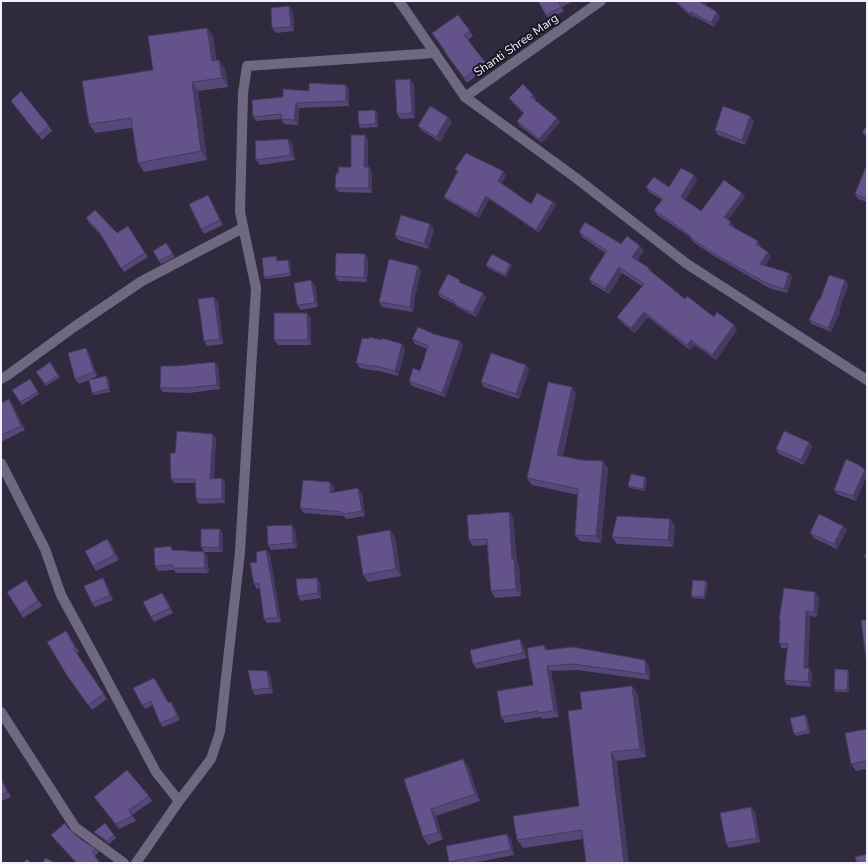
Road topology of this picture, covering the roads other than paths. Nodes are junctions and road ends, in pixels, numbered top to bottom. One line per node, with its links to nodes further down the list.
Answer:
1 (399, 1): 3 (street)
2 (602, 1): 4 (street, Shanti Shree Marg)
3 (435, 53): 4 (street); 5 (street)
4 (465, 97): 7 (street)
5 (243, 228): 6 (street); 10 (street)
6 (1, 379)
7 (867, 380)
8 (1, 463): 10 (street)
9 (1, 712): 11 (street)
10 (179, 801): 12 (street)
11 (124, 863)
12 (136, 863)

